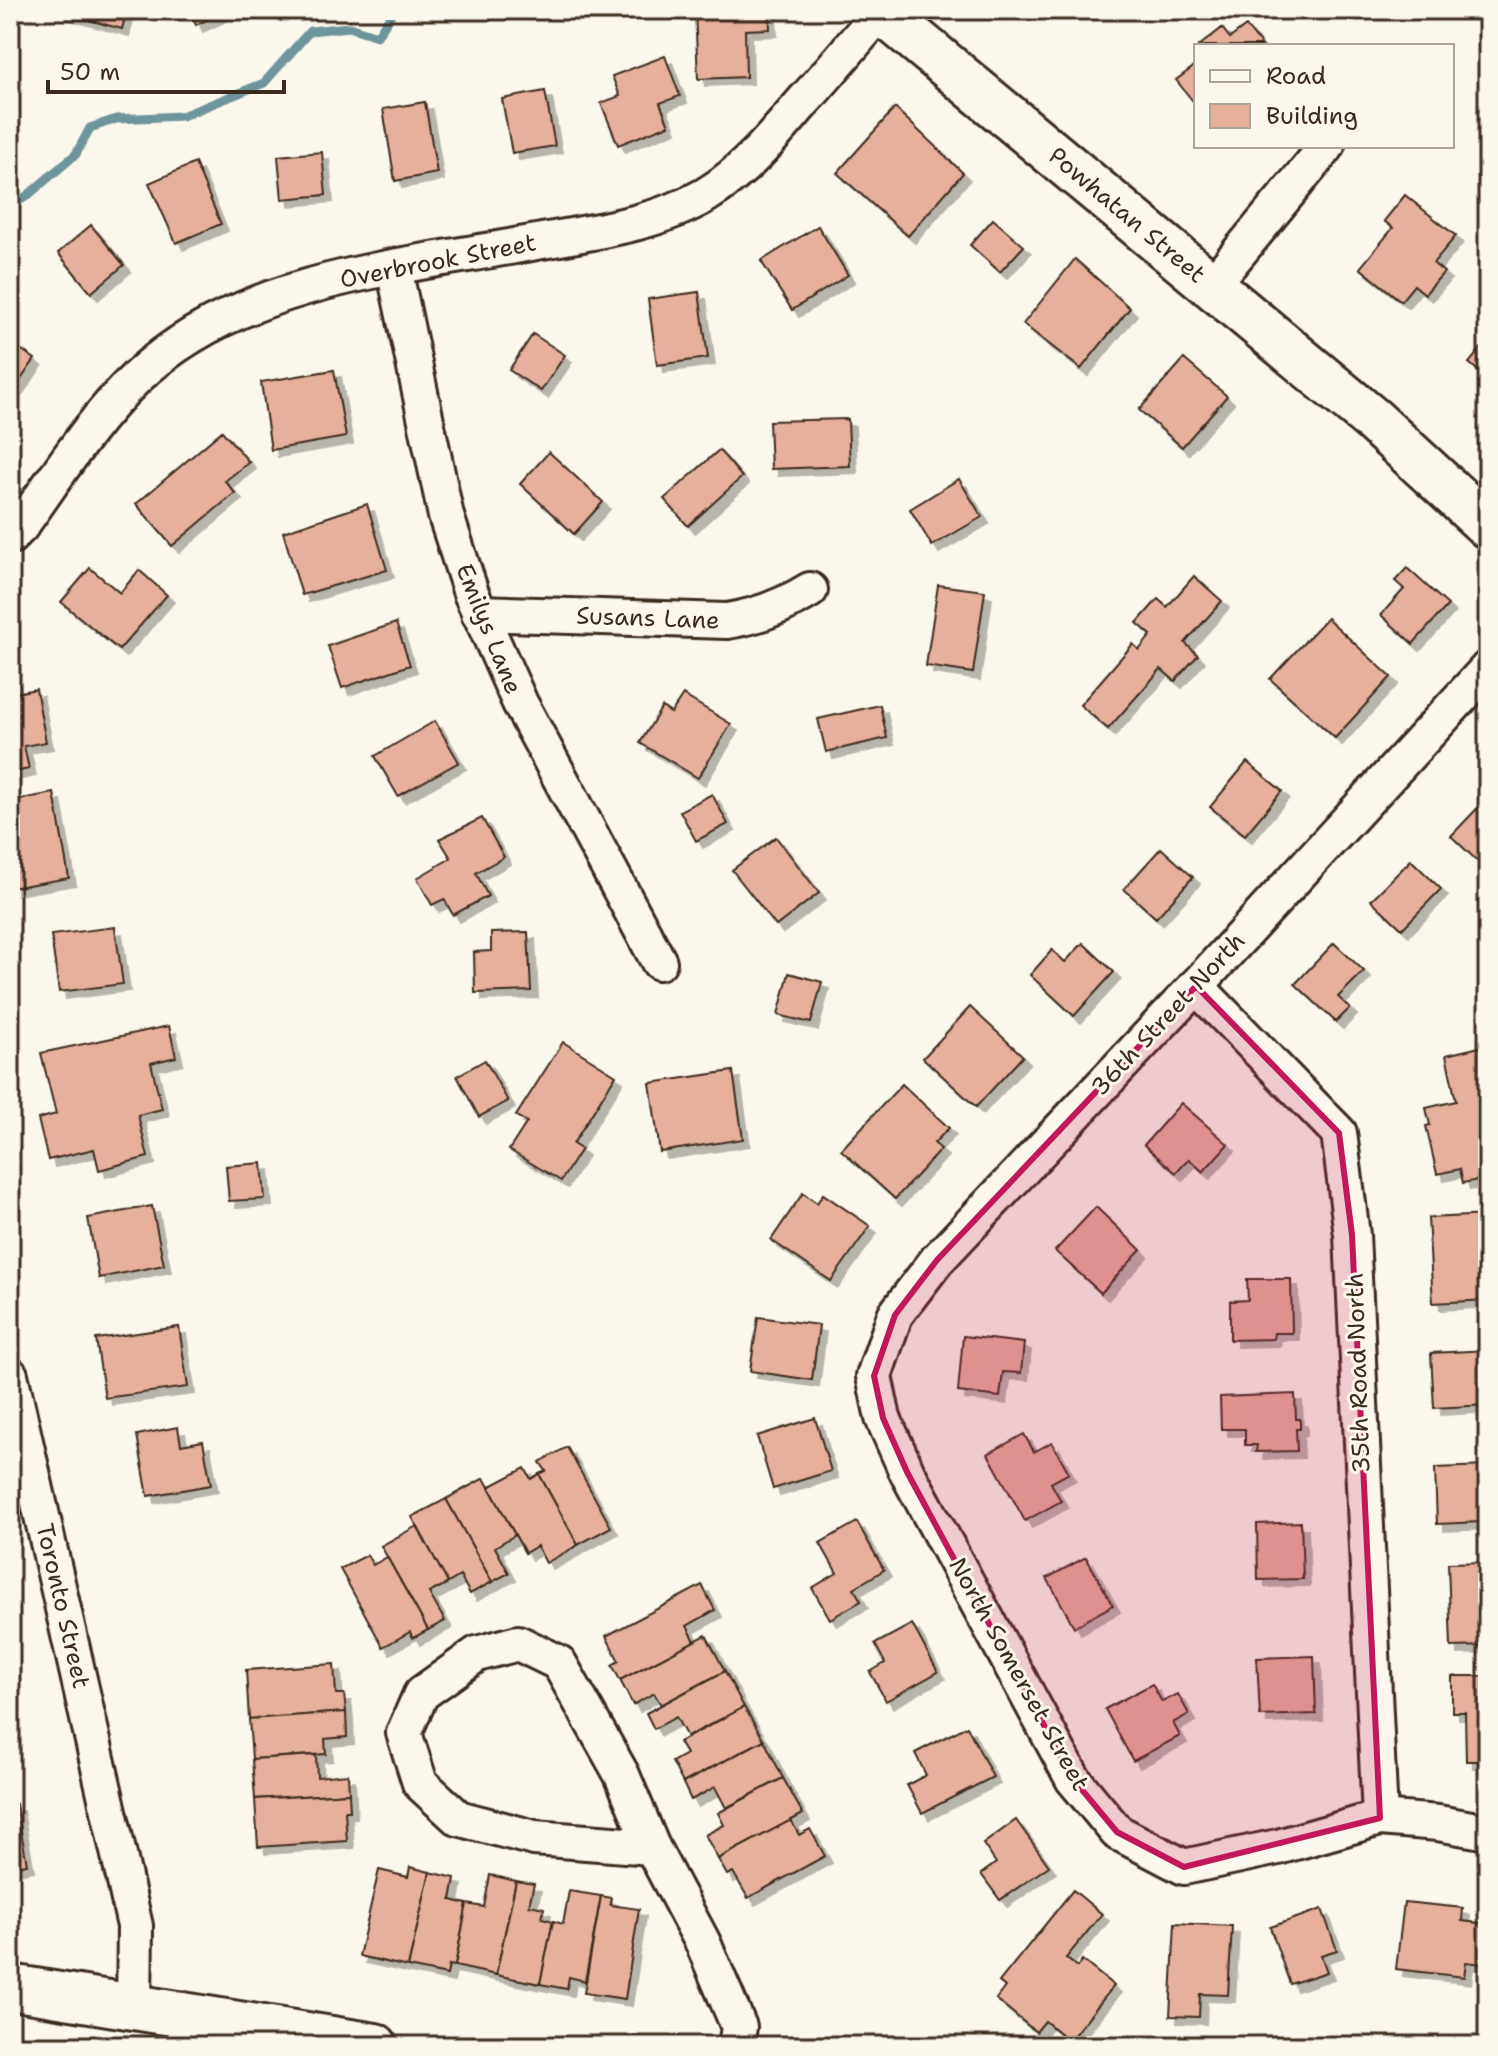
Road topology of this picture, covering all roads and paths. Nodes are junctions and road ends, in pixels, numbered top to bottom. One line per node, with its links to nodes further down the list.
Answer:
1 (881, 11): 3 (street, Overbrook Street); 4 (street, Powhatan Street)
2 (1325, 148): 4 (street)
3 (394, 268): 6 (street, Overbrook Street); 8 (street, Emilys Lane)
4 (1212, 285): 5 (street, Powhatan Street)
5 (1488, 526)
6 (10, 537)
7 (810, 590): 8 (street, Susans Lane)
8 (479, 613): 10 (street, Emilys Lane)
9 (1488, 668): 11 (street, 36th Street North)
10 (659, 962)
11 (1196, 986): 13 (street, 36th Street North); 14 (street, 35th Road North)
12 (10, 1375): 18 (street, Toronto Street)
13 (874, 1376): 14 (street, North Somerset Street)
14 (1380, 1818): 15 (street, North Somerset Street)
15 (1488, 1832)
16 (652, 1847): 16 (street); 20 (street)
17 (10, 1987): 18 (street)
18 (134, 2007): 19 (street)
19 (375, 2046)
20 (736, 2046)

